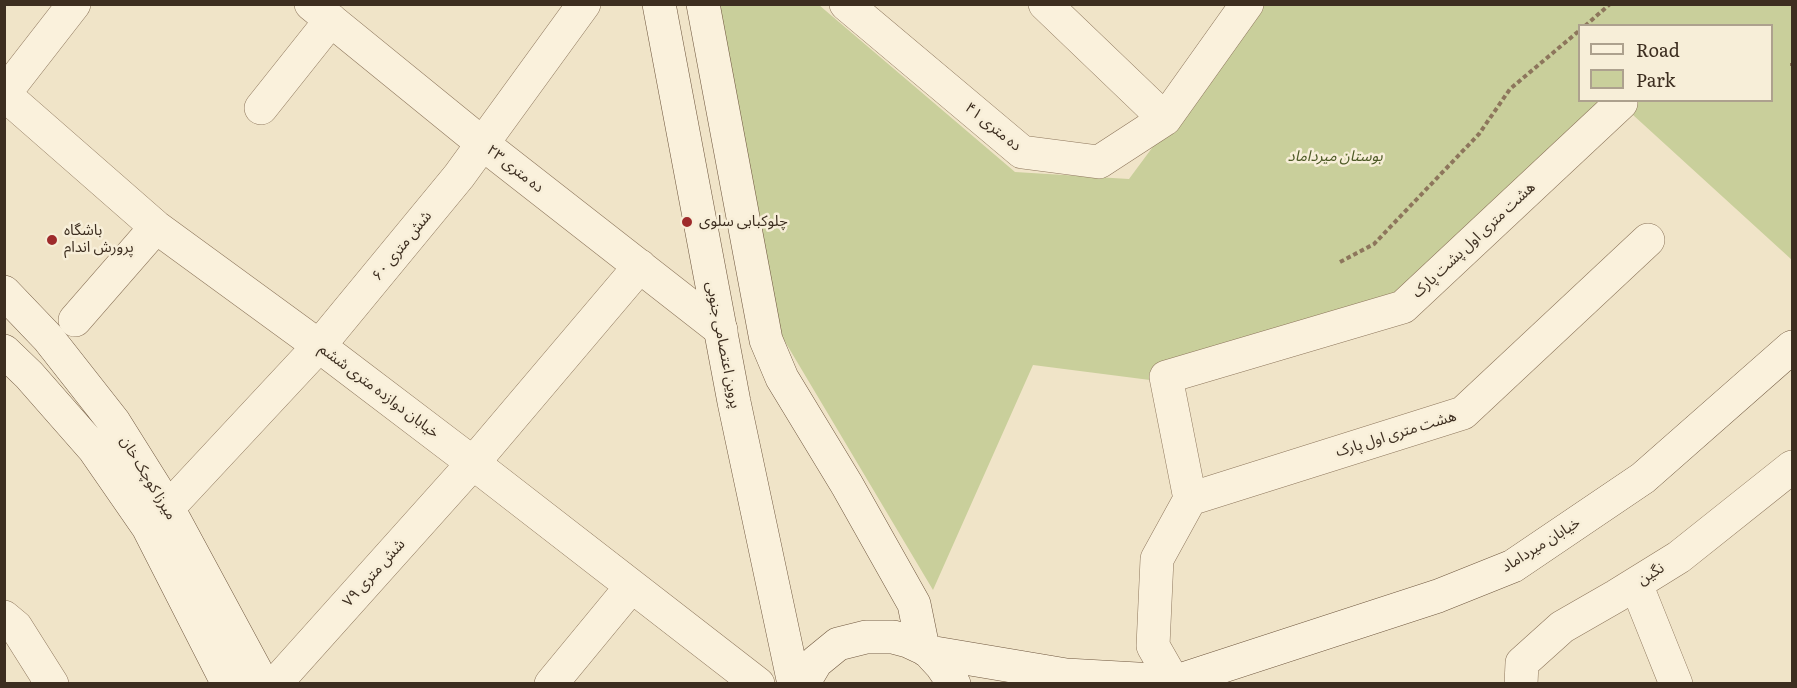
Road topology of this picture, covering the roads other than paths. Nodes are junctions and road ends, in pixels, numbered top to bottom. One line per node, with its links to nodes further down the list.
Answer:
1 (74, 4): 9 (street)
2 (584, 4): 13 (street, شش متری ۶۰)
3 (659, 4): 19 (street, پروین اعتصامی جنوبی)
4 (703, 4): 30 (street)
5 (846, 4): 12 (street, ده متری ۴۱)
6 (1045, 4): 12 (street)
7 (1247, 4): 12 (street, ده متری ۴۱)
8 (321, 12): 11 (street); 13 (street, ده متری ۲۳)
9 (5, 94): 14 (street, خیابان دوازده متری ششم)
10 (1621, 103): 25 (street, هشت متری اول پشت پارک)
11 (261, 108)
12 (1165, 119)
13 (483, 144): 16 (street, ده متری ۲۳); 20 (street, شش متری ۶۰)
14 (156, 227): 18 (street); 20 (street, خیابان دوازده متری ششم)
15 (1648, 240): 25 (street, هشت متری اول پارک)
16 (639, 266): 19 (street, ده متری ۲۳); 23 (street, شش متری ۷۹)
17 (4, 292): 26 (street, میرزا کوچک خان)
18 (75, 320)
19 (721, 330): 38 (street, پروین اعتصامی جنوبی)
20 (319, 346): 23 (street, خیابان دوازده متری ششم); 26 (street, شش متری ۶۰)
21 (1792, 347): 31 (street, خیابان میرداماد)
22 (4, 351): 33 (street, میرزا کوچک خان)
23 (473, 463): 28 (street, خیابان دوازده متری ششم); 35 (street, شش متری ۷۹)
24 (1792, 467): 27 (street, نگین)
25 (1190, 499): 31 (street)
26 (168, 508): 34 (street, میرزا کوچک خان)
27 (1636, 584): 41 (street, نگین); 42 (street)
28 (631, 587): 36 (street); 37 (street, خیابان دوازده متری ششم)
29 (4, 617): 32 (street)
30 (926, 650): 31 (street, خیابان میرداماد); 39 (street, خیابان میرداماد); 40 (street)
31 (1170, 683)
32 (52, 684)
33 (228, 684)
34 (262, 684)
35 (275, 684)
36 (551, 684)
37 (758, 684)
38 (794, 684)
39 (804, 684)
40 (954, 684)
41 (1521, 684)
42 (1676, 684)

